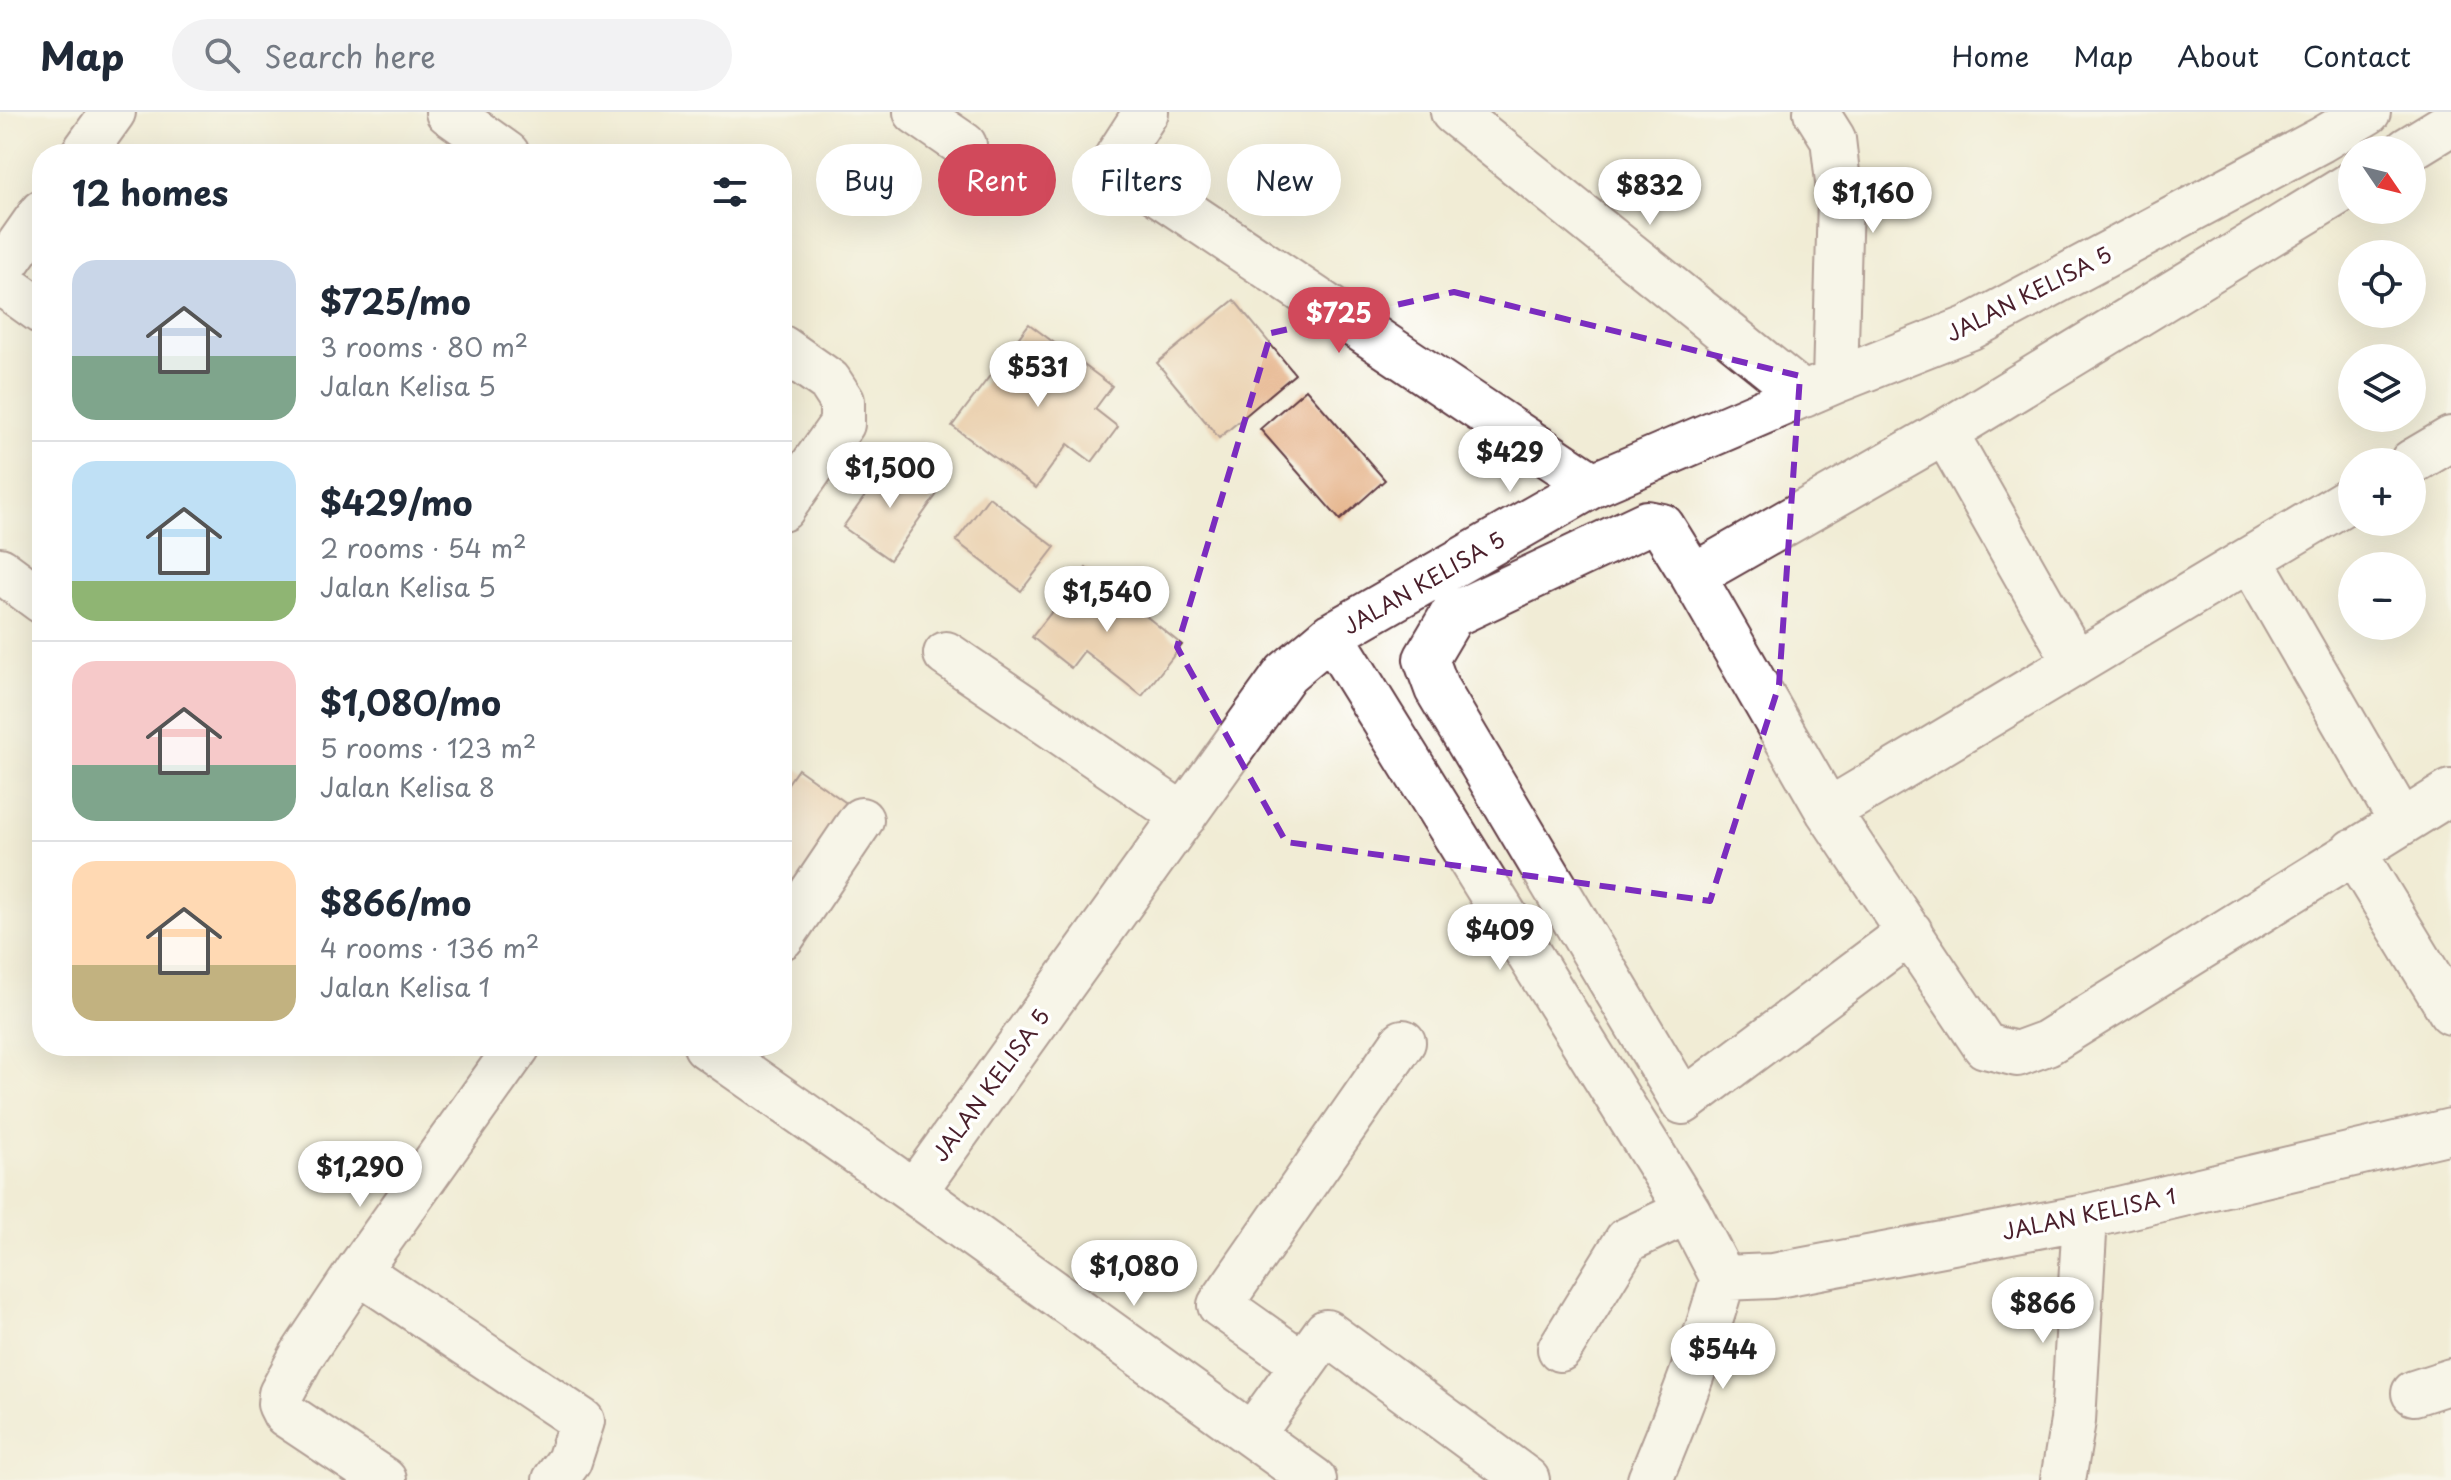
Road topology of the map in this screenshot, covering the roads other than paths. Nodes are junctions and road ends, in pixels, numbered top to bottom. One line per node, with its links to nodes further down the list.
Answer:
1 (113, 112): 11 (street)
2 (448, 112): 12 (street)
3 (916, 112): 13 (street)
4 (1146, 112): 24 (street)
5 (1453, 112): 20 (street)
6 (1816, 112): 20 (street)
7 (2368, 112): 9 (street, JALAN KELISA 5)
8 (2451, 123): 10 (street)
9 (2310, 126): 20 (street, JALAN KELISA 5)
10 (2426, 138)
11 (90, 144)
12 (493, 144)
13 (963, 144)
14 (2338, 193): 21 (street)
15 (32, 226): 16 (street)
16 (0, 272)
17 (0, 282): 18 (street)
18 (32, 305)
19 (792, 355): 25 (street)
20 (1820, 388): 24 (street, JALAN KELISA 5)
21 (1945, 432): 29 (street); 33 (street)
22 (2451, 439): 23 (street)
23 (2426, 454)
24 (1593, 485): 31 (street, JALAN KELISA 5)
25 (792, 495)
26 (2338, 506): 27 (street)
27 (2250, 559): 33 (street); 38 (street)
28 (0, 570): 30 (street)
29 (1693, 576): 35 (street); 41 (street)
30 (32, 594)
31 (1331, 635): 36 (street, JALAN KELISA 5); 48 (street)
32 (946, 654): 36 (street)
33 (2076, 663): 35 (street)
34 (2451, 792): 38 (street)
35 (1828, 811): 41 (street)
36 (1184, 816): 47 (street, JALAN KELISA 5)
37 (861, 820): 40 (street)
38 (2401, 821): 39 (street)
39 (2353, 851): 41 (street); 42 (street)
40 (792, 922)
41 (1910, 932)
42 (2451, 1012)
43 (1403, 1042): 53 (street)
44 (511, 1056): 50 (street)
45 (721, 1056): 47 (street)
46 (2451, 1131): 49 (street, JALAN KELISA 1)
47 (914, 1192): 54 (street)
48 (1688, 1211): 51 (street); 52 (street)
49 (2085, 1217): 51 (street, JALAN KELISA 1); 60 (street)
50 (358, 1271): 55 (street); 56 (street)
51 (1723, 1278): 59 (street)
52 (1560, 1349)
53 (1303, 1364): 54 (street); 58 (street)
54 (1252, 1435): 57 (street)
55 (384, 1480)
56 (555, 1480)
57 (1314, 1480)
58 (1527, 1480)
59 (1650, 1480)
60 (2063, 1480)

